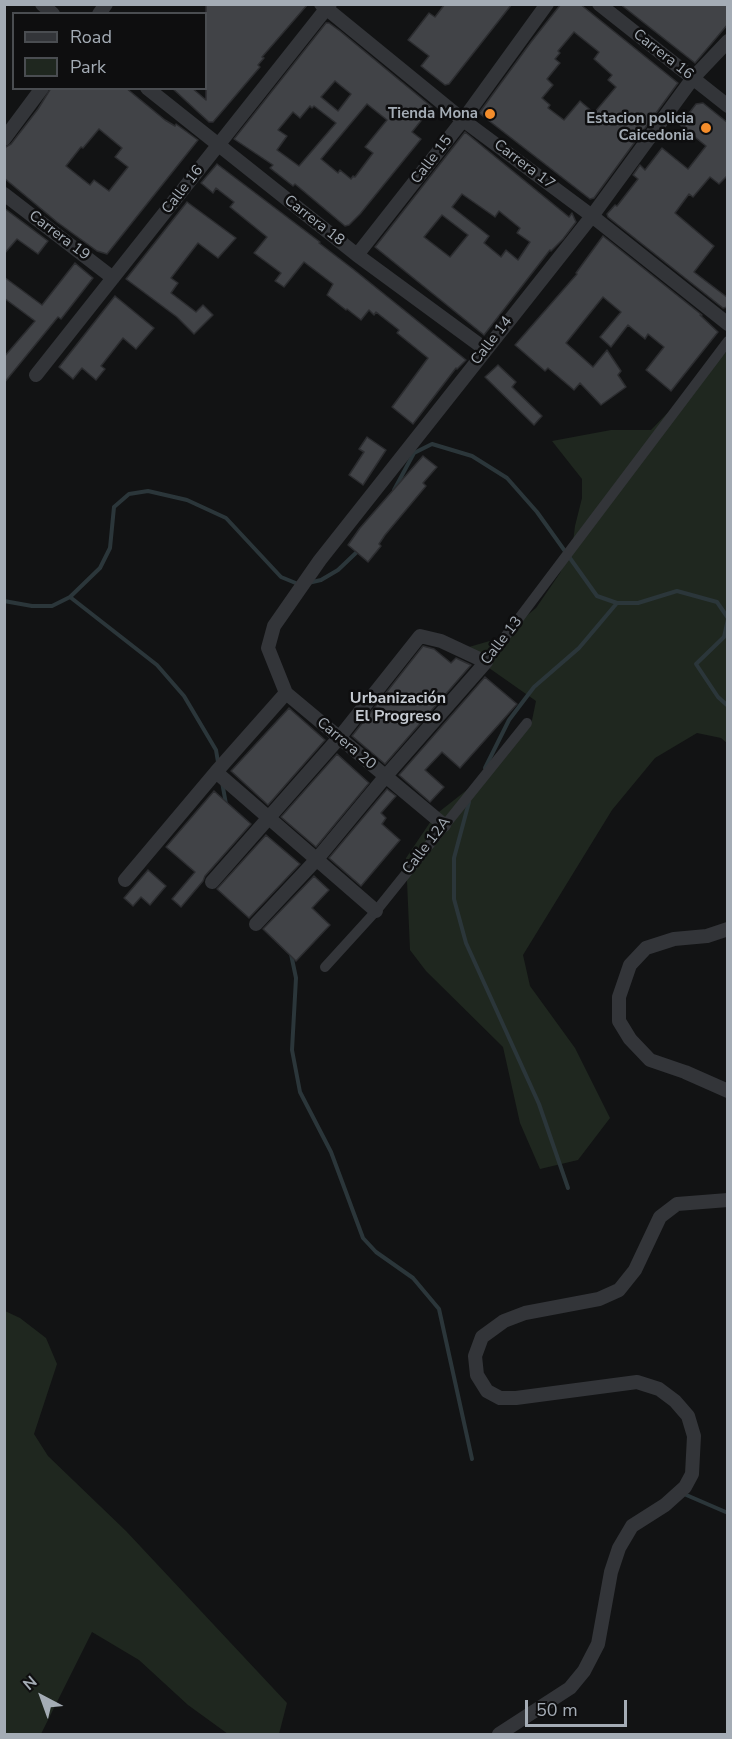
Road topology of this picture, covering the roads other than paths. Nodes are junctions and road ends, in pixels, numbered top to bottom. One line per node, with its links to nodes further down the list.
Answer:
1 (547, 4): 9 (street, Calle 15)
2 (599, 4): 5 (street, Carrera 16)
3 (326, 6): 9 (street, Carrera 17); 11 (street, Calle 16)
4 (728, 41): 5 (street, Calle 14)
5 (693, 78): 8 (street, Carrera 16); 13 (street, Calle 14)
6 (40, 90): 10 (street)
7 (149, 90): 11 (street, Carrera 18)
8 (728, 106)
9 (463, 120): 13 (street, Carrera 17); 14 (street, Calle 15)
10 (4, 138)
11 (218, 146): 14 (street, Carrera 18); 15 (street, Calle 16)
12 (4, 194): 15 (street, Carrera 19)
13 (592, 216): 16 (street, Carrera 17); 18 (street, Calle 14)
14 (357, 255): 18 (street, Carrera 18)
15 (113, 278): 19 (street, Calle 16)
16 (728, 324)
17 (728, 341): 21 (street, Calle 13)
18 (485, 349): 20 (street, Calle 14)
19 (36, 375)
20 (268, 648): 22 (street, Carrera 20)
21 (486, 662): 24 (street); 26 (street, Calle 13)
22 (286, 693): 24 (street, Carrera 20); 25 (street)
23 (527, 723): 28 (street, Calle 12A)
24 (339, 738): 26 (street, Carrera 20); 27 (street)
25 (216, 772): 27 (street); 30 (street)
26 (385, 777): 28 (street, Carrera 20); 29 (street, Calle 13)
27 (269, 818): 29 (street); 31 (street)
28 (444, 825): 32 (street, Calle 12A)
29 (317, 859): 32 (street); 33 (street, Calle 13)
30 (126, 880)
31 (212, 882)
32 (376, 911): 35 (street, Calle 12A)
33 (256, 924)
34 (728, 929): 36 (street)
35 (325, 967)
36 (728, 1091)
37 (728, 1200): 38 (street)
38 (499, 1734)

